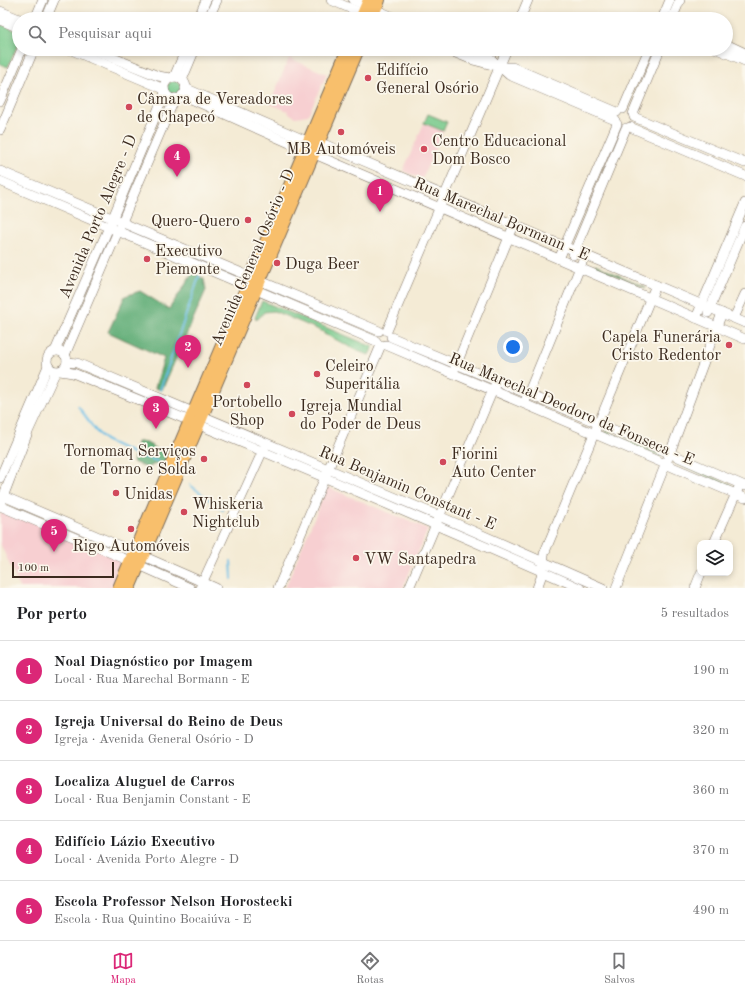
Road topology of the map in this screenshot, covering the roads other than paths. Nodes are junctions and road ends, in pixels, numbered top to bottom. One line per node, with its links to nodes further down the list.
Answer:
1 (43, 0): 12 (street)
2 (54, 0): 13 (street)
3 (206, 0): 14 (street)
4 (217, 0): 15 (street)
5 (331, 0): 11 (street)
6 (353, 0): 11 (street)
7 (528, 0): 16 (street)
8 (670, 0): 17 (street)
9 (680, 0): 18 (street)
10 (0, 11): 19 (street)
11 (370, 11)
12 (38, 12)
13 (49, 12)
14 (201, 12)
15 (211, 12)
16 (523, 12)
17 (666, 12)
18 (675, 12)
19 (12, 16)
20 (0, 20): 21 (street)
21 (12, 25)
22 (733, 50): 24 (street)
23 (733, 51): 38 (street)
24 (745, 53)
25 (19, 56): 44 (street)
26 (31, 56): 48 (street)
27 (85, 56): 43 (street)
28 (108, 56): 42 (street, Rua Marechal Bormann - E)
29 (184, 56): 42 (street, Avenida Porto Alegre - D)
30 (192, 56): 42 (street, Avenida Porto Alegre - D)
31 (345, 56): 50 (main road, Avenida General Osório - D)
32 (355, 56): 50 (main road, Avenida General Osório - D)
33 (463, 56): 39 (street)
34 (485, 56): 39 (street)
35 (504, 56): 39 (street)
36 (646, 56): 40 (street)
37 (657, 56): 41 (street)
38 (745, 61)
39 (500, 67): 46 (street); 60 (street)
40 (639, 73): 41 (street); 46 (street)
41 (648, 76): 45 (street)
42 (178, 86): 43 (street); 43 (street, Avenida Porto Alegre - D); 50 (street, Rua Marechal Bormann - E); 66 (street, Avenida Porto Alegre - D)
43 (165, 91): 63 (street, Avenida Porto Alegre - D)
44 (0, 101)
45 (633, 115): 46 (street); 47 (street); 49 (street)
46 (618, 116): 47 (street); 58 (street)
47 (628, 127): 51 (street); 59 (street)
48 (0, 130)
49 (689, 140): 51 (street); 52 (street)
50 (312, 147): 53 (street, Rua Marechal Bormann - E); 56 (street, Rua Marechal Bormann - E); 75 (main road, Avenida General Osório - D)
51 (685, 150): 55 (street)
52 (745, 163)
53 (380, 168): 56 (street); 60 (street, Rua Marechal Bormann - E)
54 (0, 171): 63 (street, Rua Marechal Deodoro da Fonseca - E)
55 (745, 176)
56 (374, 180): 62 (street, Rua Marechal Bormann - E)
57 (0, 181): 63 (street, Rua Marechal Deodoro da Fonseca - E)
58 (591, 185): 59 (street); 69 (street)
59 (600, 189): 70 (street)
60 (445, 195): 62 (street); 64 (street, Rua Marechal Bormann - E)
61 (745, 203): 68 (street)
62 (439, 208): 67 (street, Rua Marechal Bormann - E); 87 (street)
63 (111, 223): 66 (street, Rua Marechal Deodoro da Fonseca - E); 90 (street, Avenida Porto Alegre - D)
64 (514, 225): 67 (street); 69 (street, Rua Marechal Bormann - E)
65 (745, 226): 68 (street)
66 (121, 227): 75 (street, Rua Marechal Deodoro da Fonseca - E); 91 (street, Avenida Porto Alegre - D)
67 (509, 238): 72 (street, Rua Marechal Bormann - E); 92 (street)
68 (733, 243): 79 (street)
69 (565, 246): 70 (street, Rua Marechal Bormann - E); 72 (street)
70 (574, 250): 71 (street, Rua Marechal Bormann - E); 73 (street)
71 (585, 255): 74 (street); 76 (street, Rua Marechal Bormann - E)
72 (559, 259): 73 (street, Rua Marechal Bormann - E)
73 (569, 263): 74 (street, Rua Marechal Bormann - E)
74 (580, 268): 78 (street, Rua Marechal Bormann - E); 97 (street)
75 (254, 284): 80 (street, Rua Marechal Deodoro da Fonseca - E); 82 (street, Rua Marechal Deodoro da Fonseca - E); 99 (main road, Avenida General Osório - D)
76 (656, 285): 78 (street); 79 (street, Rua Marechal Bormann - E)
77 (745, 294): 83 (street)
78 (650, 298): 84 (street, Rua Marechal Bormann - E); 100 (street)
79 (706, 306): 81 (street, Rua Marechal Bormann - E); 84 (street)
80 (325, 309): 82 (street); 87 (street, Rua Marechal Deodoro da Fonseca - E)
81 (722, 313): 83 (street, Rua Marechal Bormann - E); 86 (street)
82 (321, 318): 89 (street, Rua Marechal Deodoro da Fonseca - E)
83 (734, 318): 85 (street, Rua Marechal Bormann - E)
84 (700, 319): 86 (street, Rua Marechal Bormann - E)
85 (745, 323)
86 (717, 327): 88 (street, Rua Marechal Bormann - E); 103 (street)
87 (386, 333): 89 (street); 89 (street); 92 (street, Rua Marechal Deodoro da Fonseca - E)
88 (745, 339)
89 (381, 344): 94 (street, Rua Marechal Deodoro da Fonseca - E); 105 (street)
90 (55, 351): 91 (street); 93 (street)
91 (66, 359): 93 (street); 99 (street, Rua Benjamin Constant - E)
92 (456, 364): 94 (street); 95 (street, Rua Marechal Deodoro da Fonseca - E)
93 (54, 369): 99 (street, Rua Benjamin Constant - E); 106 (street); 111 (street)
94 (452, 373): 96 (street, Rua Marechal Deodoro da Fonseca - E)
95 (496, 381): 96 (street); 97 (street, Rua Marechal Deodoro da Fonseca - E)
96 (492, 390): 98 (street, Rua Marechal Deodoro da Fonseca - E); 112 (street)
97 (528, 394): 98 (street); 100 (street, Rua Marechal Deodoro da Fonseca - E)
98 (524, 404): 101 (street, Rua Marechal Deodoro da Fonseca - E)
99 (197, 419): 102 (street, Rua Benjamin Constant - E); 117 (main road, Avenida General Osório - D)
100 (598, 424): 101 (street); 103 (street, Rua Marechal Deodoro da Fonseca - E)
101 (594, 434): 104 (street, Rua Marechal Deodoro da Fonseca - E); 118 (street)
102 (264, 447): 105 (street, Rua Benjamin Constant - E); 107 (street, Rua Benjamin Constant - E); 121 (street)
103 (670, 453): 104 (street); 108 (street, Rua Marechal Deodoro da Fonseca - E)
104 (665, 464): 109 (street, Rua Marechal Deodoro da Fonseca - E); 131 (street)
105 (328, 469): 107 (street); 112 (street, Rua Benjamin Constant - E)
106 (0, 478)
107 (324, 478): 112 (street, Rua Benjamin Constant - E); 126 (street)
108 (742, 485): 109 (street)
109 (736, 494): 110 (street, Rua Marechal Deodoro da Fonseca - E); 115 (street)
110 (745, 498)
111 (1, 502): 113 (street); 116 (street)
112 (438, 520): 114 (street, Rua Benjamin Constant - E); 127 (street)
113 (86, 531): 116 (street); 117 (street)
114 (470, 534): 118 (street, Rua Benjamin Constant - E); 119 (street, Rua Benjamin Constant - E)
115 (715, 540)
116 (82, 541): 117 (street)
117 (137, 559): 121 (street); 122 (main road, Avenida General Osório - D); 123 (main road, Avenida General Osório - D); 124 (street)
118 (543, 562): 119 (street); 130 (street, Rua Benjamin Constant - E)
119 (543, 572): 128 (street); 129 (street, Rua Benjamin Constant - E)
120 (701, 576): 132 (street)
121 (201, 585): 125 (street)
122 (119, 588)
123 (129, 588)
124 (190, 588)
125 (216, 588)
126 (278, 588)
127 (409, 588)
128 (537, 588)
129 (580, 588)
130 (603, 588)
131 (616, 588)
132 (695, 588)

